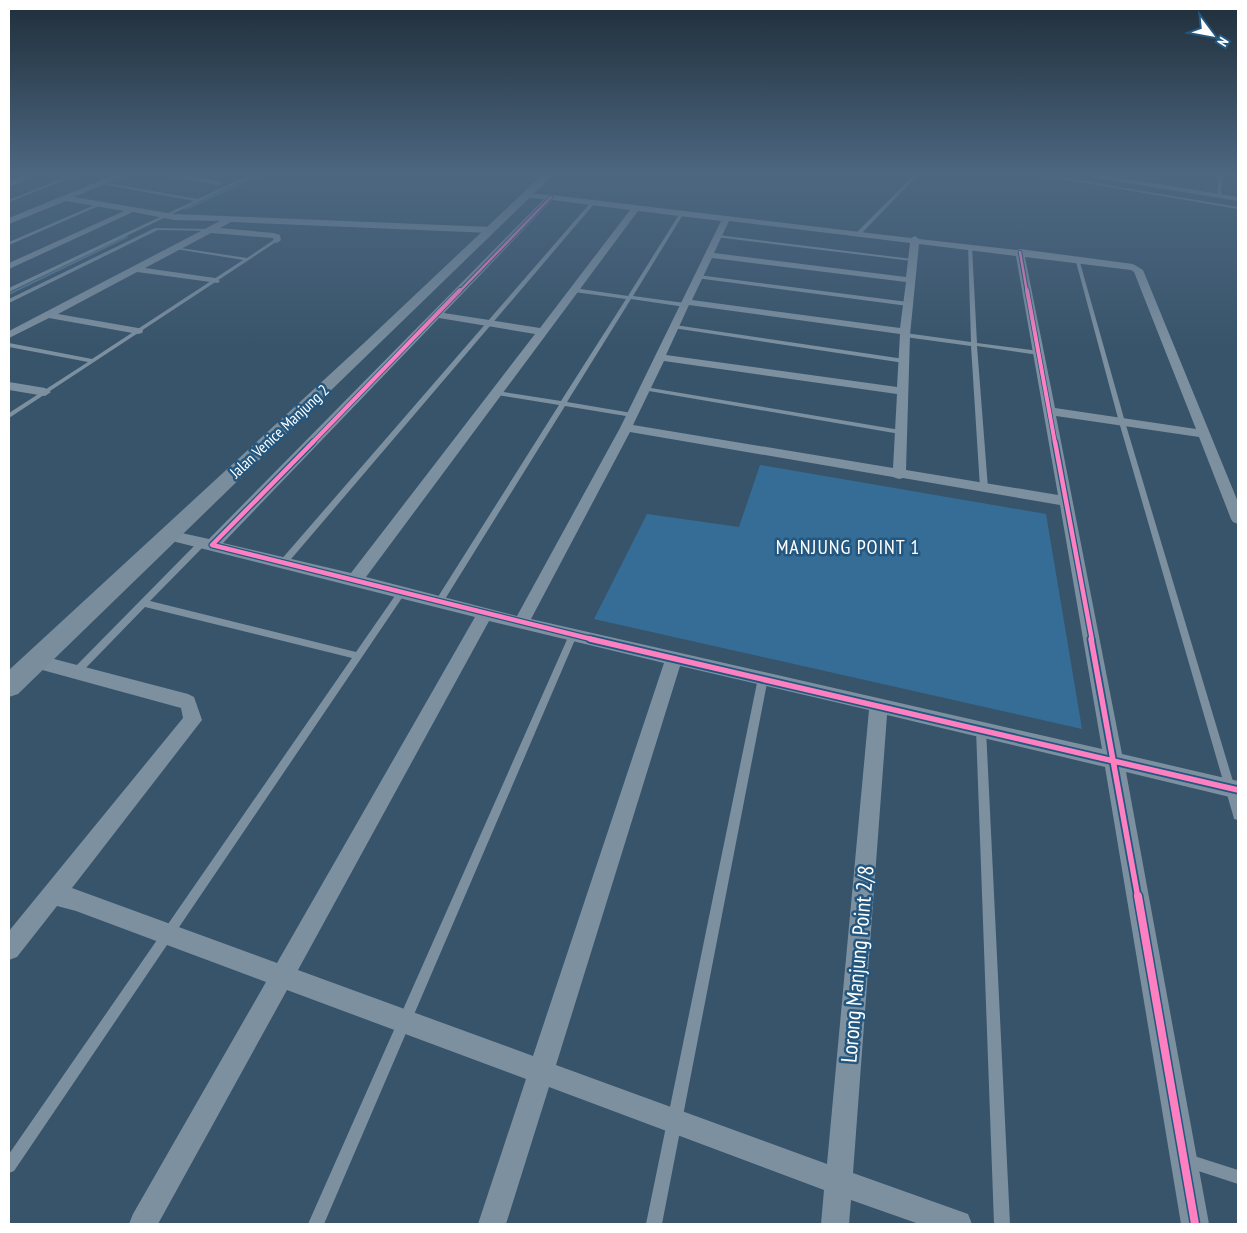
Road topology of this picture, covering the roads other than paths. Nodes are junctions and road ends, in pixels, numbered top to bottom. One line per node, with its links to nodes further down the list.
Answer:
1 (35, 233): 18 (lane)
2 (83, 233): 26 (street)
3 (129, 233): 31 (lane)
4 (150, 233): 34 (lane)
5 (206, 233): 20 (street)
6 (238, 233): 17 (street)
7 (488, 233): 68 (street, Jalan Venice Manjung 2)
8 (516, 233): 38 (street)
9 (567, 233): 39 (lane)
10 (617, 233): 32 (street)
11 (670, 233): 33 (lane)
12 (720, 233): 15 (street)
13 (854, 233): 14 (street)
14 (858, 233): 16 (street)
15 (718, 236): 22 (street); 25 (lane)
16 (915, 239): 19 (street); 25 (street)
17 (276, 240): 23 (lane)
18 (9, 244)
19 (970, 246): 21 (street); 45 (lane)
20 (176, 248): 23 (lane); 27 (street)
21 (1020, 252): 24 (street); 47 (street)
22 (709, 255): 28 (street); 29 (street)
23 (247, 259): 30 (lane)
24 (1077, 259): 60 (lane); 63 (street)
25 (912, 260): 29 (street)
26 (9, 266)
27 (136, 269): 30 (street); 37 (street)
28 (698, 277): 35 (street); 36 (lane)
29 (910, 280): 36 (street)
30 (215, 281): 41 (lane)
31 (9, 290)
32 (574, 290): 33 (lane); 42 (street)
33 (629, 298): 35 (lane); 56 (lane)
34 (9, 301)
35 (686, 304): 40 (street); 43 (street)
36 (908, 304): 43 (street)
37 (48, 315): 41 (street); 44 (street)
38 (436, 315): 39 (street); 69 (street)
39 (488, 323): 42 (street); 70 (lane)
40 (675, 327): 48 (street); 50 (lane)
41 (138, 331): 49 (lane)
42 (543, 332): 55 (street)
43 (906, 334): 45 (lane); 50 (street)
44 (9, 335)
45 (974, 344): 47 (lane); 65 (lane)
46 (9, 345): 49 (lane)
47 (1039, 353): 57 (street)
48 (660, 357): 52 (street); 53 (street)
49 (93, 361): 54 (lane)
50 (904, 361): 53 (street)
51 (9, 386): 54 (street)
52 (645, 389): 58 (street); 62 (lane)
53 (902, 391): 62 (street)
54 (44, 392): 59 (lane)
55 (496, 393): 56 (lane); 71 (street)
56 (562, 403): 58 (lane); 73 (lane)
57 (1049, 411): 60 (street); 66 (street)
58 (632, 415): 61 (street)
59 (9, 416)
60 (1122, 422): 63 (street); 87 (lane)
61 (626, 428): 64 (street); 76 (street)
62 (900, 432): 64 (street)
63 (1203, 434): 67 (street)
64 (899, 475): 65 (street)
65 (984, 488): 66 (street)
66 (1065, 501): 86 (street)
67 (1238, 519)
68 (168, 536): 69 (street); 80 (street, Jalan Venice Manjung 2)
69 (207, 544): 70 (street); 74 (lane)
70 (283, 563): 71 (street)
71 (355, 580): 72 (street)
72 (402, 592): 73 (street); 78 (lane)
73 (439, 602): 75 (street)
74 (144, 603): 78 (lane); 81 (lane)
75 (485, 614): 76 (street); 92 (street)
76 (521, 623): 77 (street)
77 (573, 635): 79 (street); 93 (lane)
78 (358, 656): 90 (lane)
79 (674, 658): 82 (street); 94 (street)
80 (34, 661): 81 (street); 83 (street, Jalan Venice Manjung 2)
81 (76, 672): 89 (street)
82 (763, 678): 84 (street); 95 (lane)
83 (9, 686)
84 (879, 705): 85 (street); 99 (street, Lorong Manjung Point 2/8)
85 (982, 729): 86 (street); 106 (lane)
86 (1114, 761): 87 (street); 96 (street)
87 (1234, 790): 88 (lane)
88 (1238, 815)
89 (53, 894): 90 (street); 91 (street)
90 (168, 933): 92 (street); 97 (lane)
91 (9, 949)
92 (282, 975): 93 (street); 100 (street)
93 (404, 1021): 94 (street); 101 (lane)
94 (541, 1071): 95 (street); 102 (street)
95 (674, 1121): 99 (street); 103 (lane)
96 (1183, 1159): 98 (lane); 107 (street)
97 (9, 1166)
98 (1238, 1177)
99 (839, 1182): 104 (street, Lorong Manjung Point 2/8); 105 (street)
100 (143, 1224)
101 (316, 1224)
102 (492, 1224)
103 (654, 1224)
104 (835, 1224)
105 (958, 1224)
106 (1002, 1224)
107 (1195, 1224)

